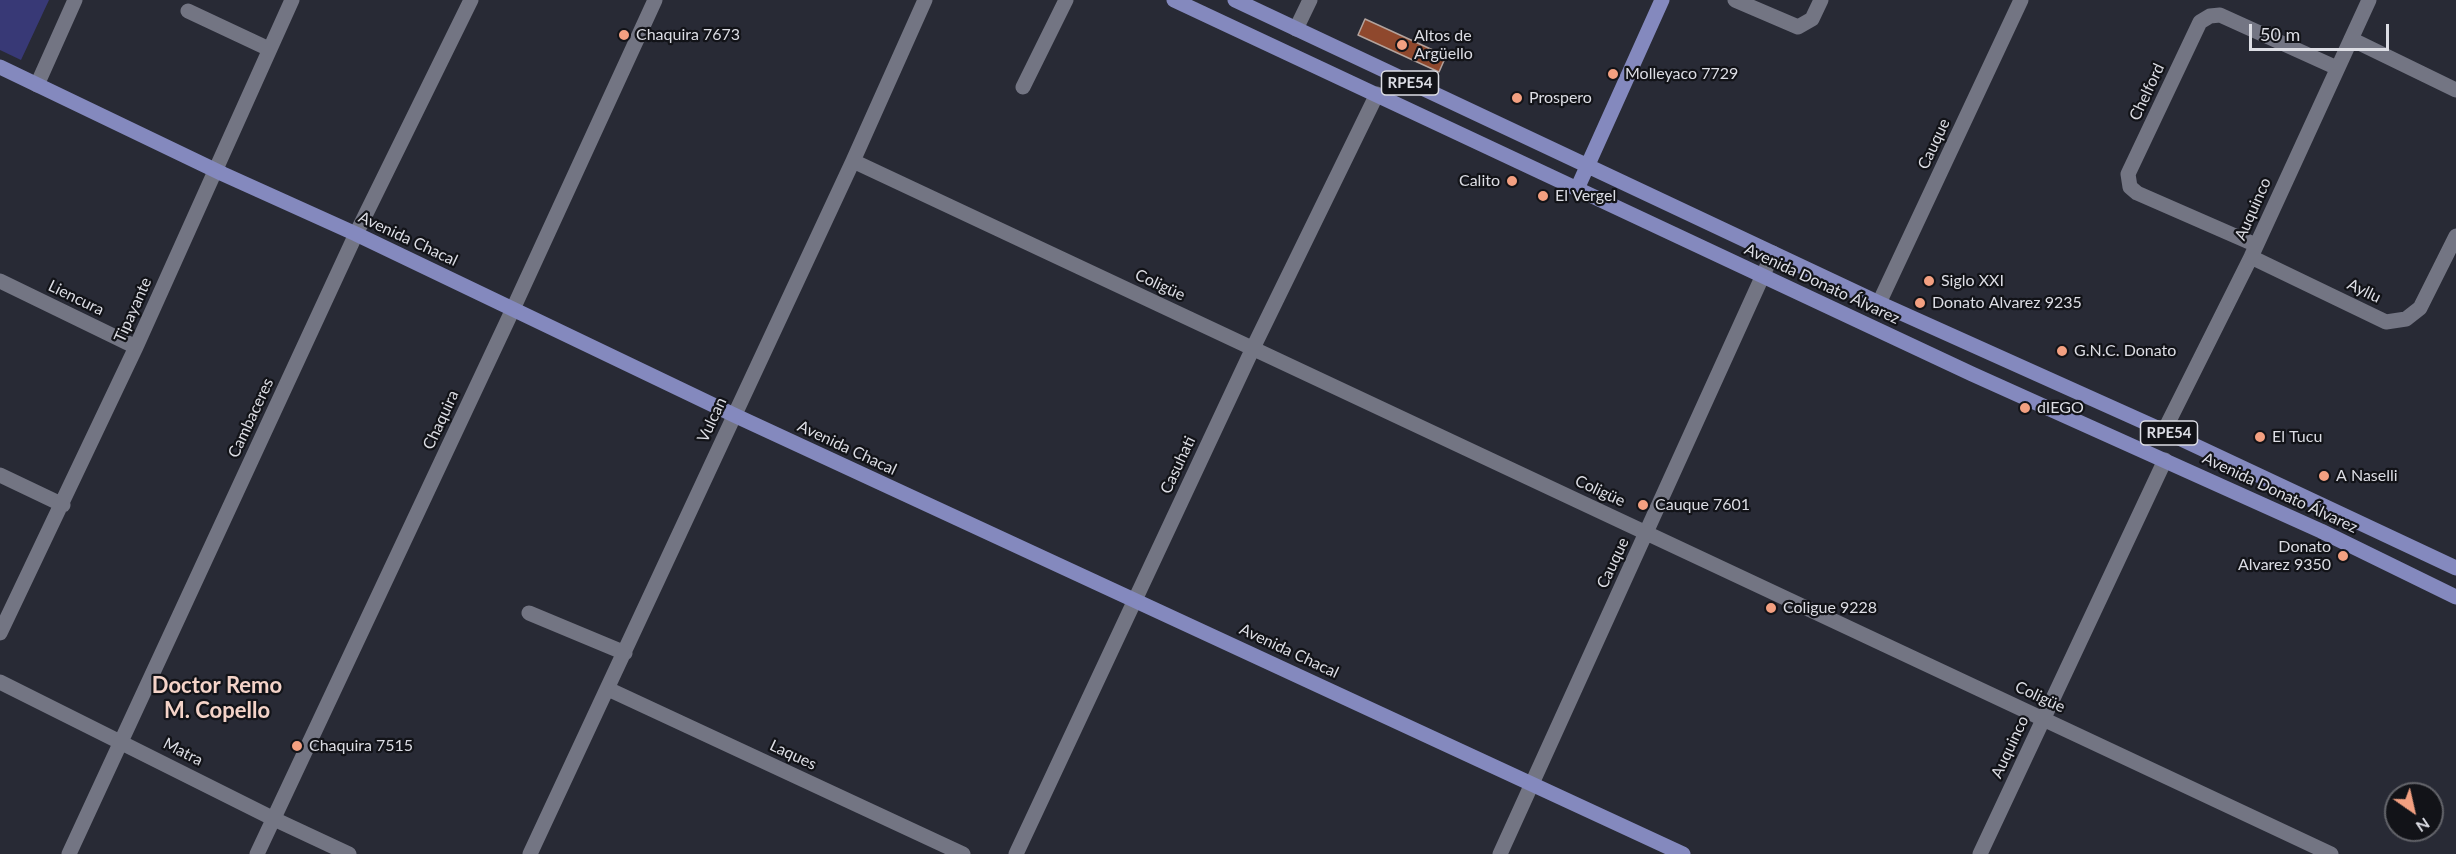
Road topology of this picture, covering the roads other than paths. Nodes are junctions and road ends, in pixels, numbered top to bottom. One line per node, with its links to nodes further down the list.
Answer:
1 (75, 0): 21 (street)
2 (292, 0): 18 (street, Tipayante)
3 (471, 0): 29 (street, Cambaceres)
4 (655, 0): 36 (street, Chaquira)
5 (925, 0): 25 (street, Vulcan)
6 (1066, 0): 22 (street)
7 (1174, 0): 24 (main road, Avenida Donato Álvarez / RPE54)
8 (1235, 0): 16 (main road, Avenida Donato Álvarez / RPE54)
9 (1310, 0): 16 (street)
10 (1662, 0): 26 (main road)
11 (1735, 0): 12 (street)
12 (1821, 0)
13 (2021, 0): 35 (street, Cauque)
14 (2369, 0): 17 (street, Auquinco)
15 (188, 11): 18 (street)
16 (1296, 29): 26 (main road, Avenida Donato Álvarez / RPE54)
17 (2351, 39): 20 (street, Auquinco); 23 (street)
18 (270, 49): 27 (street, Tipayante)
19 (0, 67): 21 (main road, Avenida Chacal)
20 (2337, 68): 31 (street, Auquinco); 31 (street, Chelford)
21 (37, 85): 27 (main road, Avenida Chacal)
22 (1023, 87)
23 (2456, 90)
24 (1377, 94): 28 (main road, Avenida Donato Álvarez / RPE54); 38 (street, Casuhati)
25 (853, 161): 38 (street, Coligüe); 39 (street, Vulcan)
26 (1586, 166): 28 (main road); 32 (main road, Avenida Donato Álvarez / RPE54)
27 (215, 171): 29 (main road, Avenida Chacal); 37 (street, Tipayante)
28 (1576, 189): 33 (main road, Avenida Donato Álvarez / RPE54)
29 (356, 234): 36 (main road, Avenida Chacal); 54 (street, Cambaceres)
30 (2456, 236): 31 (street, Ayllu)
31 (2254, 251): 40 (street, Auquinco)
32 (1773, 254): 33 (street, Cauque); 35 (main road, Avenida Donato Álvarez / RPE54)
33 (1763, 277): 41 (main road, Avenida Donato Álvarez / RPE54); 44 (street, Cauque)
34 (0, 281): 37 (street, Liencura)
35 (1879, 303): 40 (main road, Avenida Donato Álvarez / RPE54)
36 (513, 309): 39 (main road, Avenida Chacal); 56 (street, Chaquira)
37 (136, 347): 43 (street, Tipayante)
38 (1253, 348): 44 (street, Coligüe); 47 (street, Casuhati)
39 (734, 415): 47 (main road, Avenida Chacal); 50 (street, Vulcan)
40 (2164, 431): 45 (main road, Avenida Donato Álvarez / RPE54)
41 (2165, 460): 46 (main road, Avenida Donato Álvarez / RPE54); 53 (street, Auquinco)
42 (0, 475): 43 (street)
43 (63, 505): 49 (street, Tipayante)
44 (1647, 533): 53 (street, Coligüe); 55 (street, Cauque)
45 (2456, 568)
46 (2456, 597)
47 (1135, 599): 55 (main road, Avenida Chacal); 62 (street, Casuhati)
48 (529, 613): 50 (street)
49 (0, 633)
50 (625, 653): 52 (street, Vulcan)
51 (0, 682): 54 (street, Matra)
52 (608, 689): 60 (street, Vulcan); 61 (street, Laques)
53 (2043, 718): 65 (street, Auquinco); 66 (street, Coligüe)
54 (121, 741): 56 (street, Matra); 57 (street, Cambaceres)
55 (1532, 784): 63 (street, Cauque); 64 (main road, Avenida Chacal)
56 (274, 819): 58 (street, Chaquira); 59 (street, Matra)
57 (69, 854)
58 (258, 854)
59 (349, 854)
60 (530, 854)
61 (963, 854)
62 (1016, 854)
63 (1500, 854)
64 (1683, 854)
65 (1980, 854)
66 (2331, 854)

